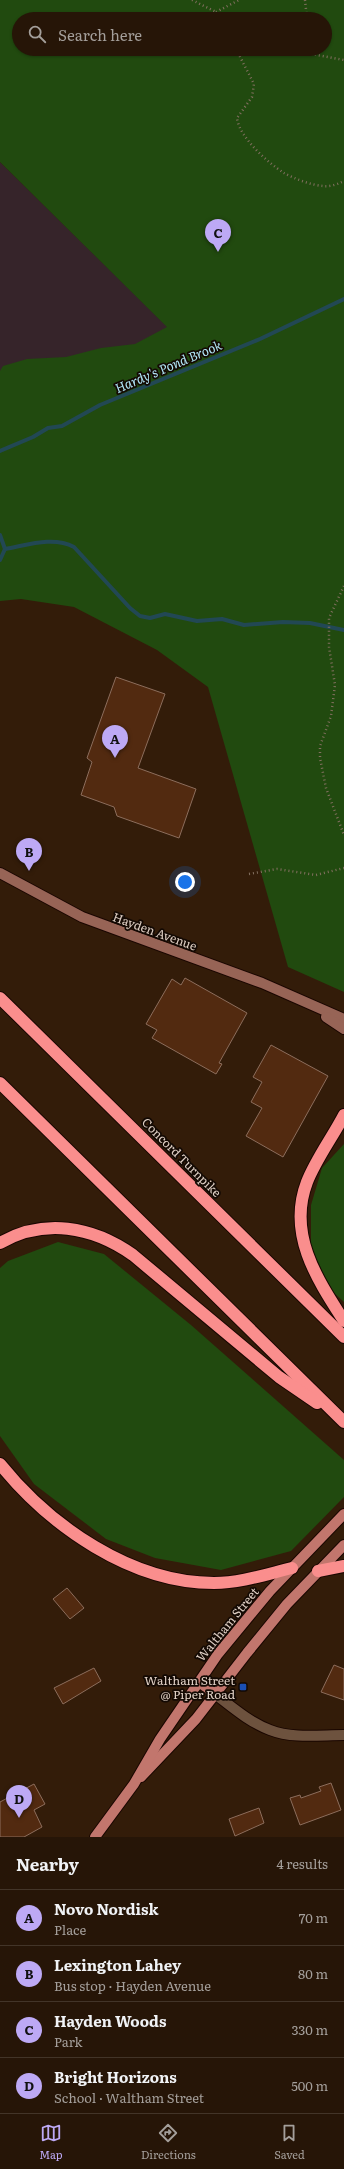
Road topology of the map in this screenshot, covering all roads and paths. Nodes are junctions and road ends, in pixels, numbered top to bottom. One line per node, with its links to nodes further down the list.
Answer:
1 (192, 0): 4 (path)
2 (238, 0): 4 (path)
3 (305, 0): 5 (path)
4 (216, 12)
5 (306, 12)
6 (240, 56): 9 (path)
7 (323, 56): 8 (path)
8 (344, 60)
9 (344, 181)
10 (344, 586): 11 (path)
11 (344, 835)
12 (344, 868): 14 (path)
13 (0, 873): 16 (street, Hayden Avenue)
14 (249, 874)
15 (0, 998): 24 (highway, Concord Turnpike)
16 (305, 1002): 17 (street, Hayden Avenue); 18 (street, Hayden Avenue)
17 (344, 1019)
18 (344, 1029)
19 (0, 1083): 25 (highway)
20 (344, 1115): 21 (highway)
21 (339, 1131): 23 (highway)
22 (0, 1244): 25 (highway)
23 (344, 1321)
24 (344, 1337)
25 (344, 1422)
26 (0, 1464): 30 (highway)
27 (344, 1514): 30 (main road, Waltham Street)
28 (344, 1544): 31 (main road, Waltham Street)
29 (344, 1566): 31 (highway)
30 (292, 1568): 32 (main road, Waltham Street)
31 (318, 1571): 33 (main road, Waltham Street)
32 (199, 1682): 33 (main road); 35 (main road, Waltham Street)
33 (215, 1694): 34 (street); 36 (main road, Waltham Street)
34 (344, 1735)
35 (160, 1739): 36 (main road); 37 (main road, Waltham Street)
36 (171, 1748): 37 (main road, Waltham Street)
37 (134, 1784): 38 (main road, Waltham Street)
38 (96, 1837)

